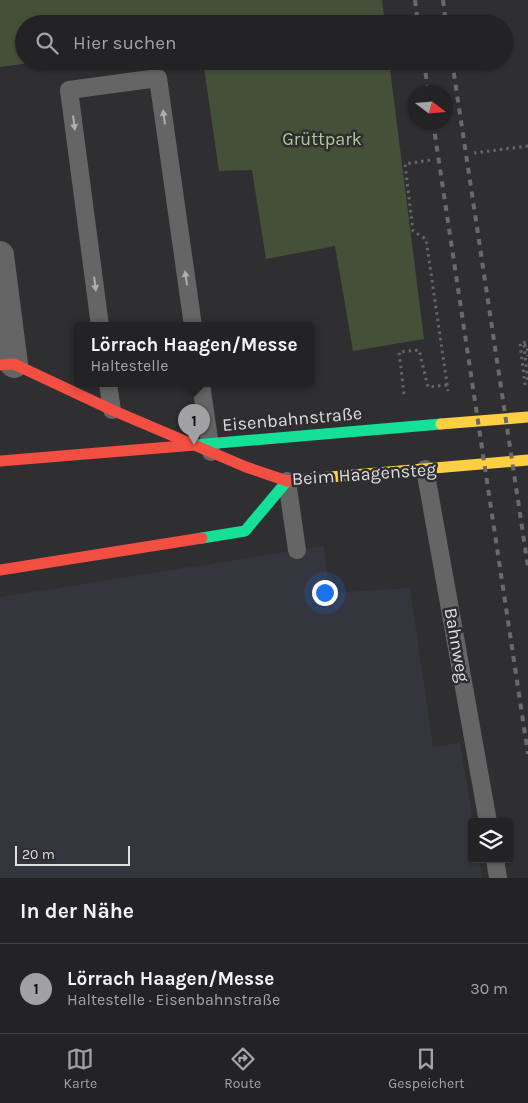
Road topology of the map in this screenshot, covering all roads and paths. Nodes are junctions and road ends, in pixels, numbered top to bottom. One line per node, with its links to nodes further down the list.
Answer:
1 (528, 146): 2 (path)
2 (474, 154)
3 (430, 160): 10 (path)
4 (0, 255): 9 (street, Beim Haagensteg)
5 (99, 322): 6 (lane, one-way to 5)
6 (192, 322)
7 (528, 342): 16 (path)
8 (528, 356): 13 (path)
9 (7, 365): 15 (street, Beim Haagensteg)
10 (447, 385): 14 (path); 17 (path)
11 (108, 387): 15 (lane)
12 (201, 387): 18 (lane)
13 (528, 388)
14 (448, 394)
15 (112, 410): 18 (street, Beim Haagensteg)
16 (528, 417): 17 (street, Eisenbahnstraße)
17 (407, 427): 20 (street, Eisenbahnstraße)
18 (211, 453): 22 (street, Beim Haagensteg)
19 (528, 460): 21 (street, Beim Haagensteg)
20 (0, 461)
21 (425, 469): 22 (street, Beim Haagensteg); 25 (lane, Bahnweg)
22 (287, 481): 23 (lane); 24 (street)
23 (297, 550)
24 (0, 570)
25 (487, 818)
26 (496, 863): 27 (lane)
27 (498, 878)

